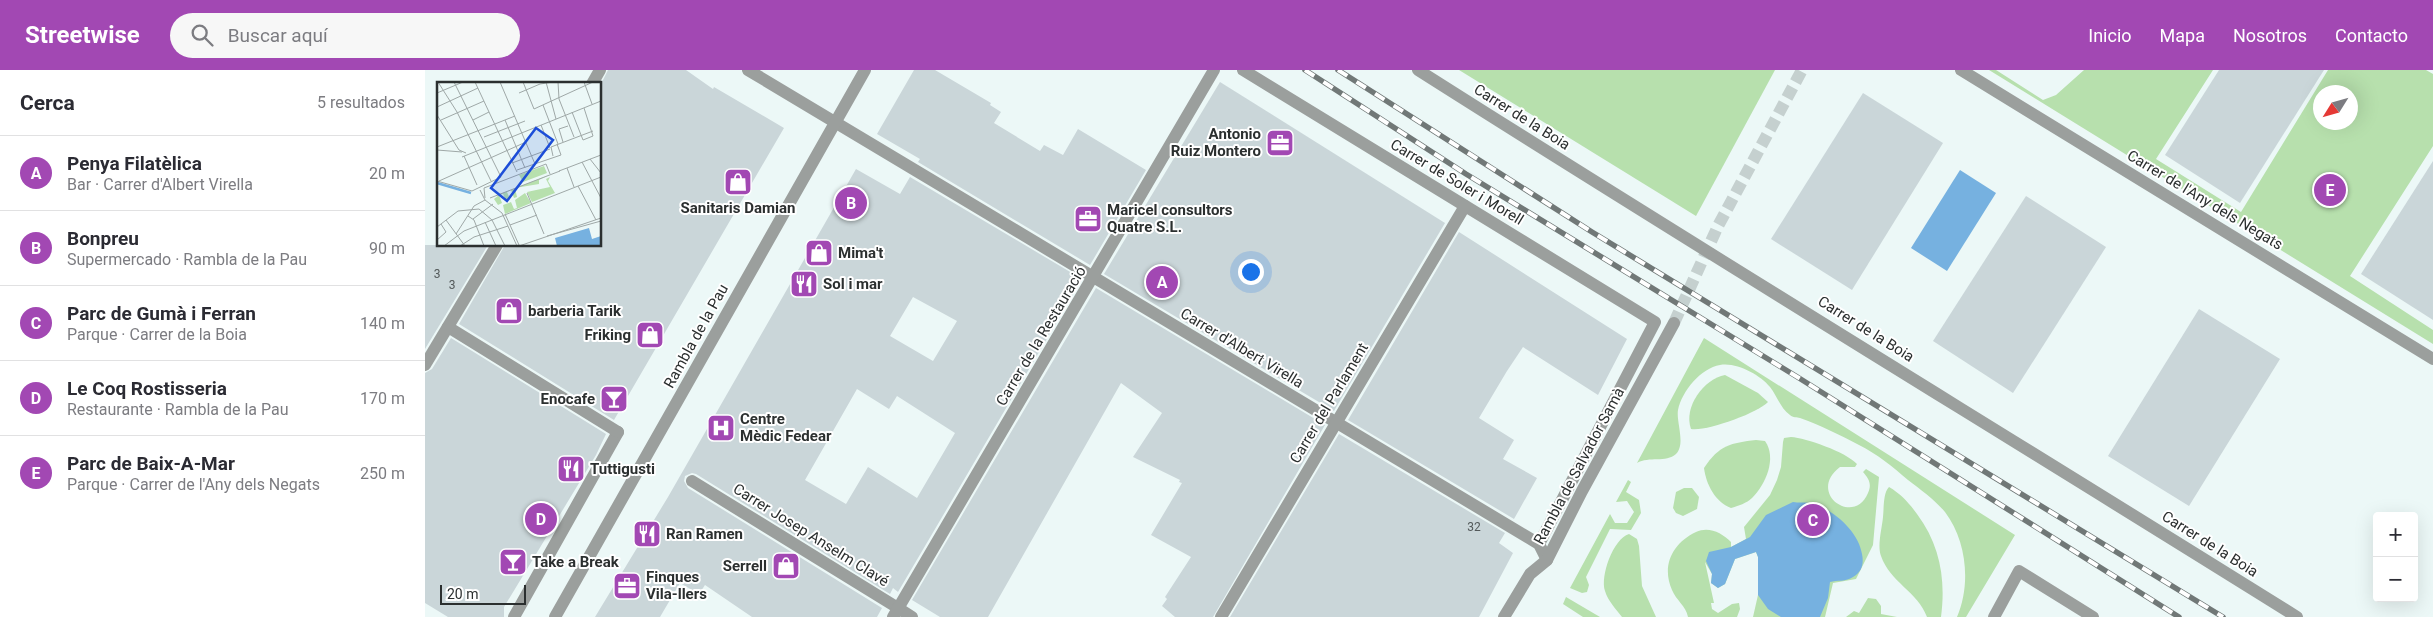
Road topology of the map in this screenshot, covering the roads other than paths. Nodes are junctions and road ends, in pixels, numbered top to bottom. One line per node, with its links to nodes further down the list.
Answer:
1 (600, 70): 8 (street)
2 (748, 70): 9 (street, Carrer d'Albert Virella)
3 (865, 70): 9 (street, Rambla de la Pau)
4 (1214, 70): 12 (street, Carrer de la Restauració)
5 (1243, 70): 10 (street, Carrer de Soler i Morell)
6 (1418, 70): 30 (street, Carrer de la Boia)
7 (1961, 70): 16 (street, Carrer de l'Any dels Negats)
8 (593, 82)
9 (836, 122): 12 (street, Carrer d'Albert Virella); 24 (street, Rambla de la Pau)
10 (1465, 206): 13 (street, Carrer de Soler i Morell); 18 (street, Carrer del Parlament)
11 (496, 246): 15 (street)
12 (1095, 277): 18 (street, Carrer d'Albert Virella); 22 (street, Carrer de la Restauració)
13 (1655, 322): 20 (street, Rambla de Salvador Samà)
14 (1673, 323): 21 (street, Rambla de Salvador Samà)
15 (448, 327): 17 (street); 23 (street)
16 (2433, 359)
17 (425, 365)
18 (1335, 423): 20 (street, Carrer d'Albert Virella); 26 (street, Carrer del Parlament)
19 (692, 481): 22 (street, Carrer Josep Anselm Clavé)
20 (1539, 544): 21 (street)
21 (1547, 560): 27 (street, Rambla de Salvador Samà)
22 (896, 613): 25 (street, Carrer Josep Anselm Clavé)
23 (514, 617)
24 (555, 617)
25 (912, 617)
26 (1221, 617)
27 (1504, 617)
28 (1993, 617): 29 (street)
29 (2093, 617)
30 (2297, 617)

